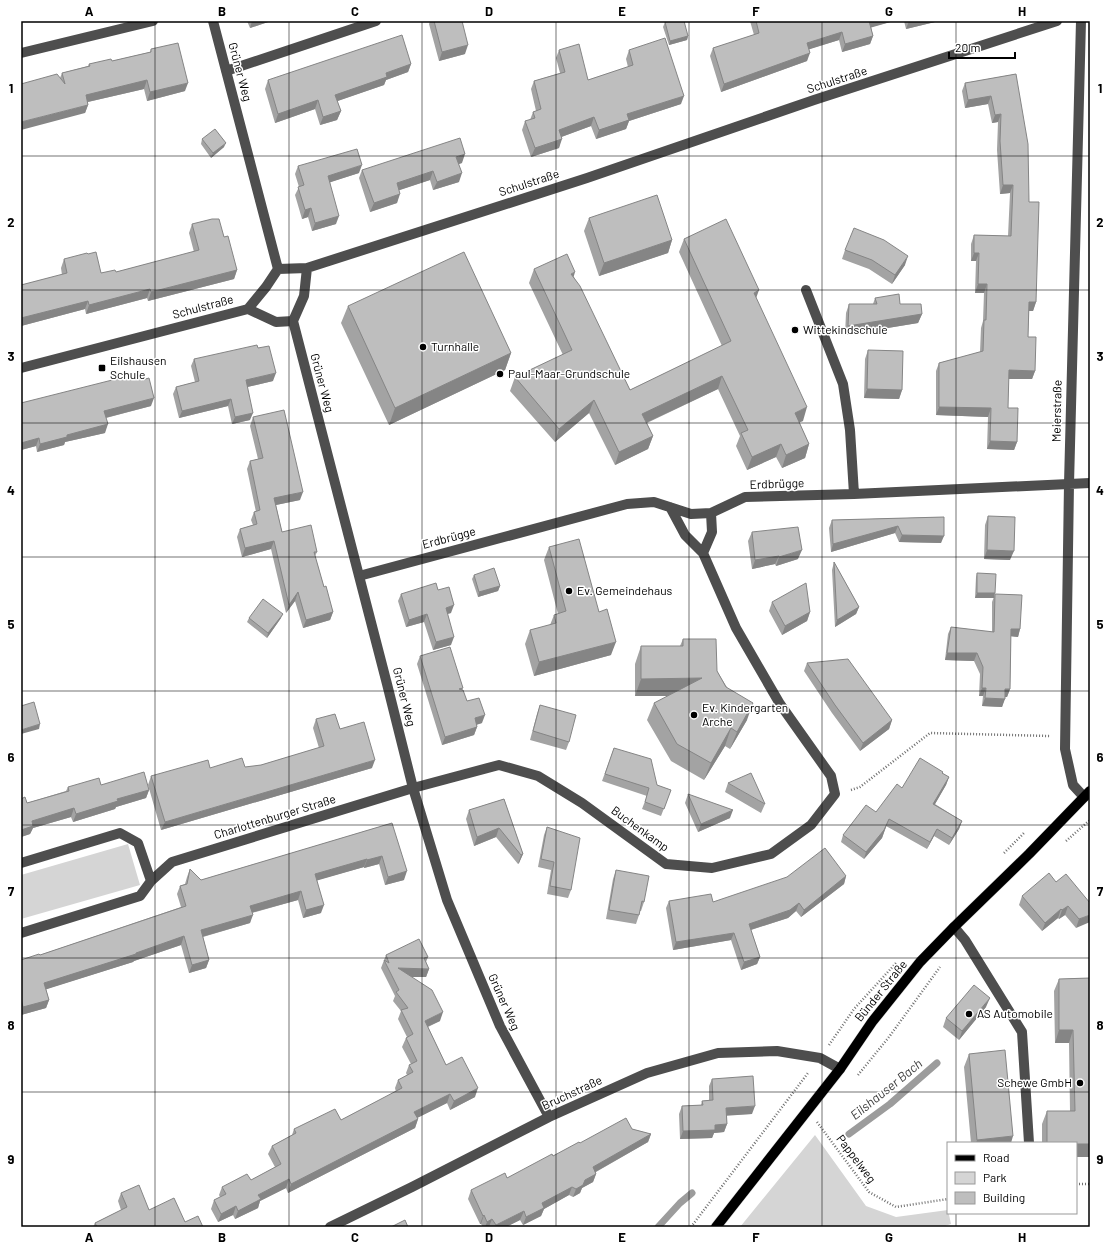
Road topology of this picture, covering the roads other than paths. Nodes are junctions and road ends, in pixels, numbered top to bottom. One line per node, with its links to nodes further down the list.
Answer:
1 (153, 21): 6 (street)
2 (212, 21): 7 (street, Grüner Weg)
3 (376, 21): 7 (street)
4 (1057, 21): 8 (street, Schulstraße)
5 (1081, 21): 15 (street, Meierstraße)
6 (21, 53)
7 (226, 72): 9 (street, Grüner Weg)
8 (307, 268): 9 (street, Schulstraße); 12 (street)
9 (278, 269): 11 (street, Schulstraße)
10 (806, 290): 16 (street)
11 (248, 309): 12 (street); 13 (street, Schulstraße)
12 (292, 321): 20 (street, Grüner Weg)
13 (21, 368)
14 (1090, 483): 15 (street, Erdbrügge)
15 (1069, 484): 16 (street, Erdbrügge); 22 (street, Meierstraße)
16 (854, 494): 18 (street, Erdbrügge)
17 (670, 507): 18 (street, Erdbrügge); 19 (street); 20 (street, Erdbrügge)
18 (712, 513): 19 (street)
19 (703, 553): 21 (street, Buchenkamp)
20 (358, 576): 21 (street, Grüner Weg)
21 (413, 788): 24 (street, Charlottenburger Straße); 28 (street, Grüner Weg)
22 (1087, 794): 25 (main road, Bünder Straße)
23 (21, 863): 24 (street)
24 (151, 881): 26 (street, Charlottenburger Straße)
25 (954, 926): 27 (main road, Bünder Straße); 29 (street)
26 (21, 933)
27 (840, 1069): 28 (street, Bruchstraße); 31 (main road, Bünder Straße)
28 (549, 1117): 30 (street, Bruchstraße)
29 (1029, 1142)
30 (330, 1227)
31 (716, 1227)

